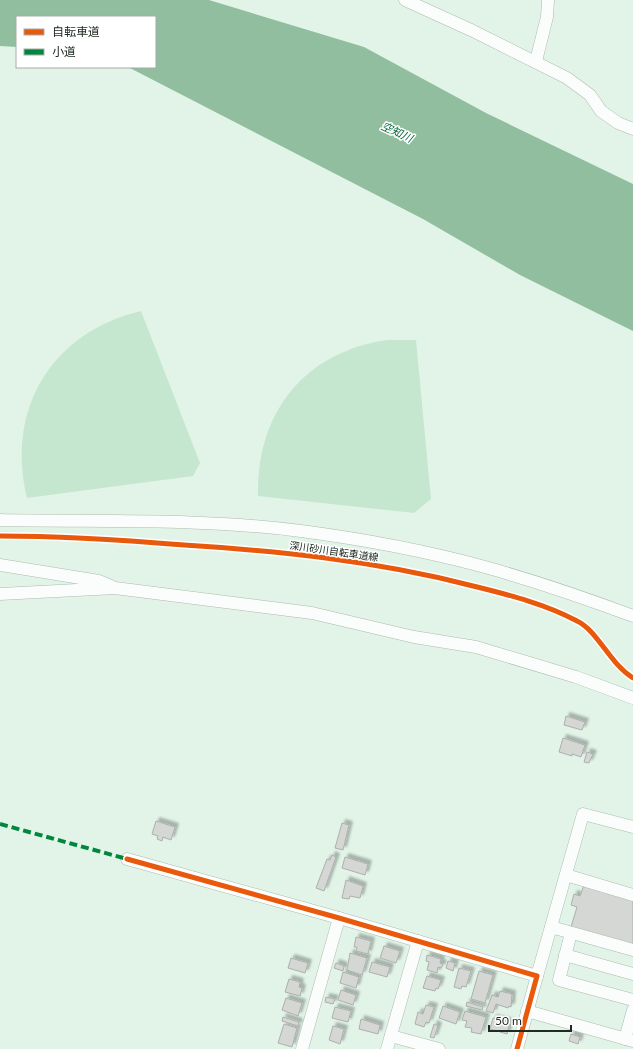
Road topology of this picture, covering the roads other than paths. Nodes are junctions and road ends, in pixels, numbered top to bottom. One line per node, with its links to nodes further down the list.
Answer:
1 (405, 0): 3 (street)
2 (548, 0): 3 (street)
3 (536, 61): 4 (street)
4 (633, 129)
5 (0, 520): 9 (street)
6 (0, 565): 7 (street)
7 (116, 588): 8 (street); 10 (street)
8 (0, 594)
9 (633, 616)
10 (633, 698)
11 (633, 827): 13 (street)
12 (126, 859): 15 (street)
13 (566, 875): 14 (street); 16 (street)
14 (633, 895)
15 (339, 918): 18 (street); 28 (street)
16 (551, 927): 17 (street); 22 (street)
17 (571, 933): 19 (street); 20 (street)
18 (418, 941): 22 (street); 26 (street)
19 (633, 950)
20 (565, 955): 21 (street); 23 (street)
21 (633, 974)
22 (537, 976): 25 (street)
23 (633, 1000)
24 (633, 1010): 27 (street)
25 (527, 1011): 27 (street); 31 (street)
26 (391, 1036): 29 (street); 30 (street)
27 (629, 1040)
28 (302, 1049)
29 (387, 1049)
30 (439, 1049)
31 (517, 1049)

